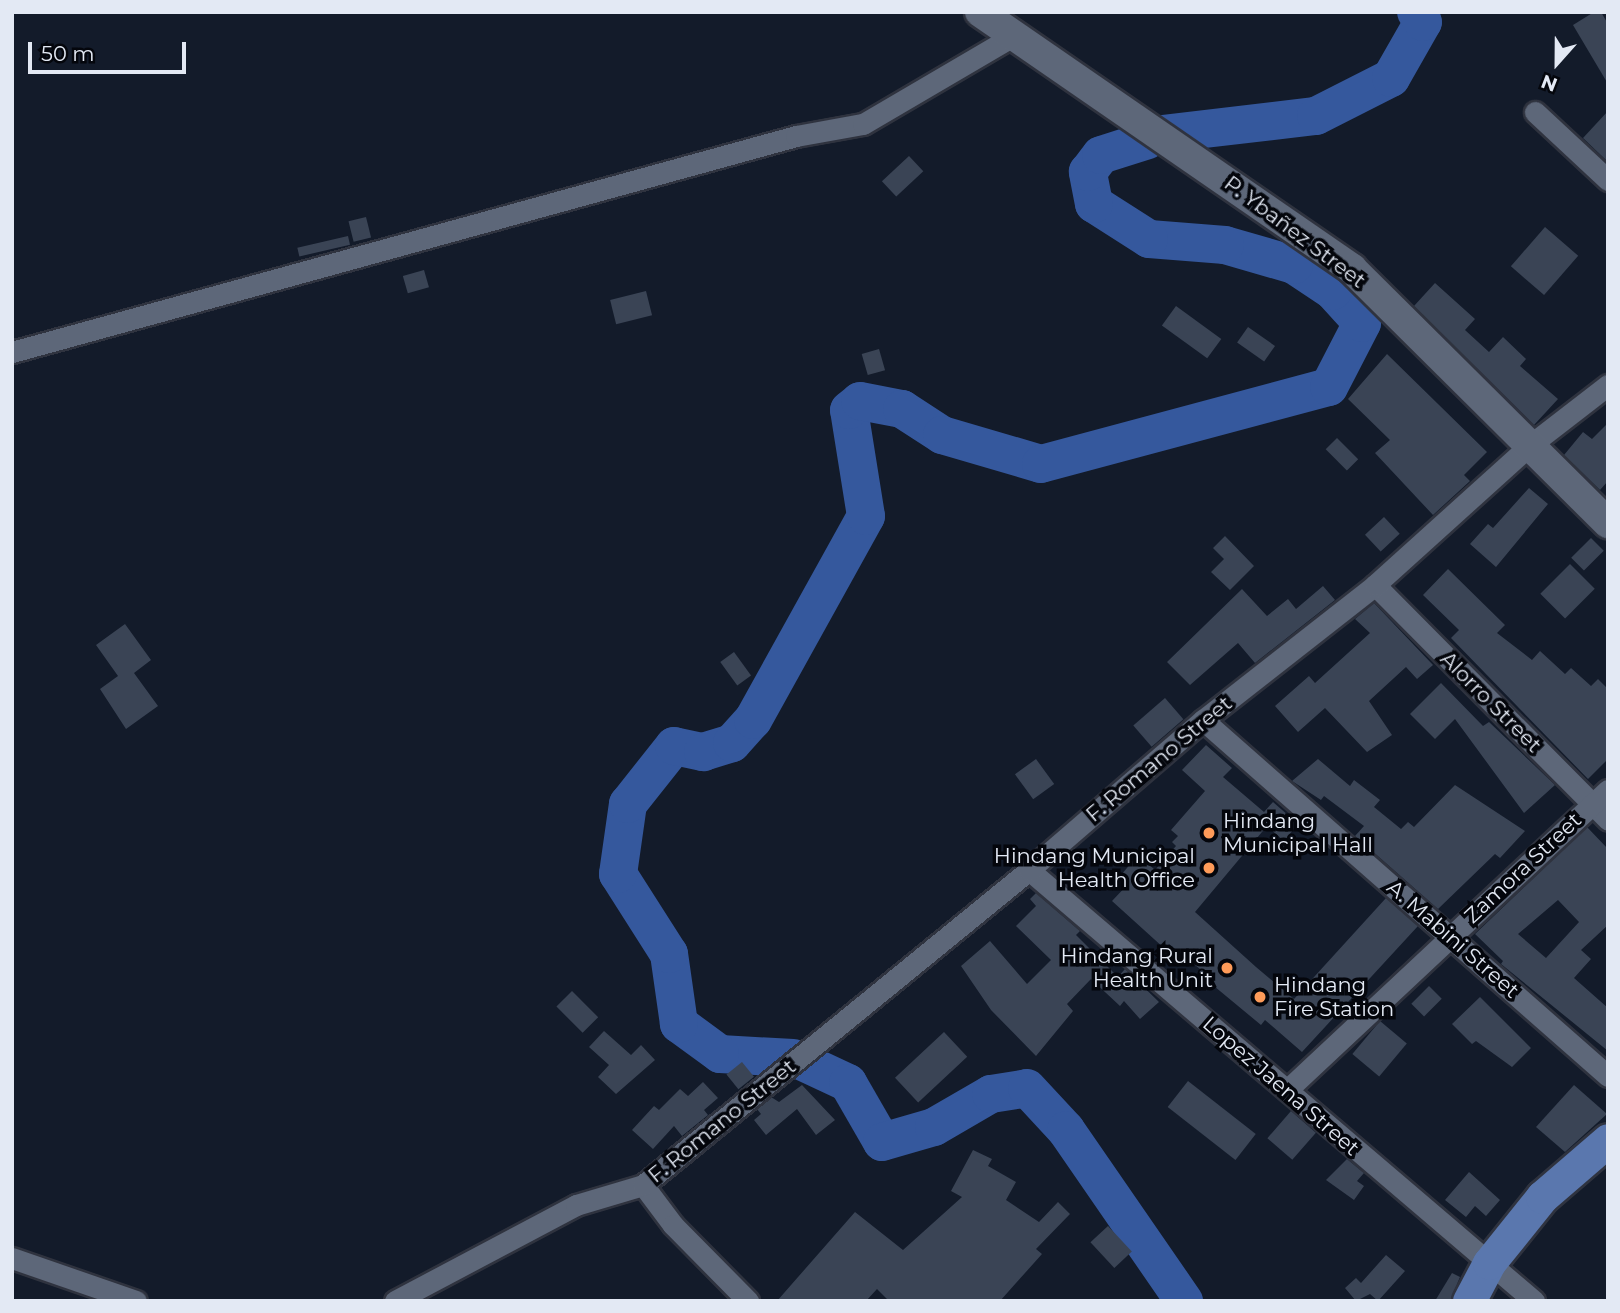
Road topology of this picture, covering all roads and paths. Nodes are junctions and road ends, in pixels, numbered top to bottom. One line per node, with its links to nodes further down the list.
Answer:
1 (980, 12): 2 (street, P. Ybañez Street)
2 (1013, 36): 5 (street); 7 (street, P. Ybañez Street)
3 (1535, 113): 4 (street)
4 (1608, 180)
5 (12, 352)
6 (1608, 385): 7 (street, F. Romano Street)
7 (1529, 446): 8 (street, P. Ybañez Street); 9 (street, F. Romano Street)
8 (1608, 523)
9 (1375, 584): 10 (street, F. Romano Street); 11 (street, Alorro Street)
10 (1203, 720): 13 (street, F. Romano Street); 14 (street, A. Mabini Street)
11 (1600, 797): 12 (street, Alorro Street); 14 (street, Zamora Street)
12 (1608, 820)
13 (1029, 870): 16 (street, Lopez Jaena Street); 18 (street, F. Romano Street)
14 (1451, 936): 15 (street, A. Mabini Street); 16 (street, Zamora Street)
15 (1608, 1076)
16 (1287, 1090): 20 (street, Lopez Jaena Street)
17 (1608, 1140): 20 (main road)
18 (643, 1185): 22 (street); 23 (street)
19 (12, 1258): 21 (street)
20 (1489, 1263): 24 (main road); 25 (street, Lopez Jaena Street)
21 (136, 1301)
22 (395, 1301)
23 (748, 1301)
24 (1469, 1301)
25 (1534, 1301)

